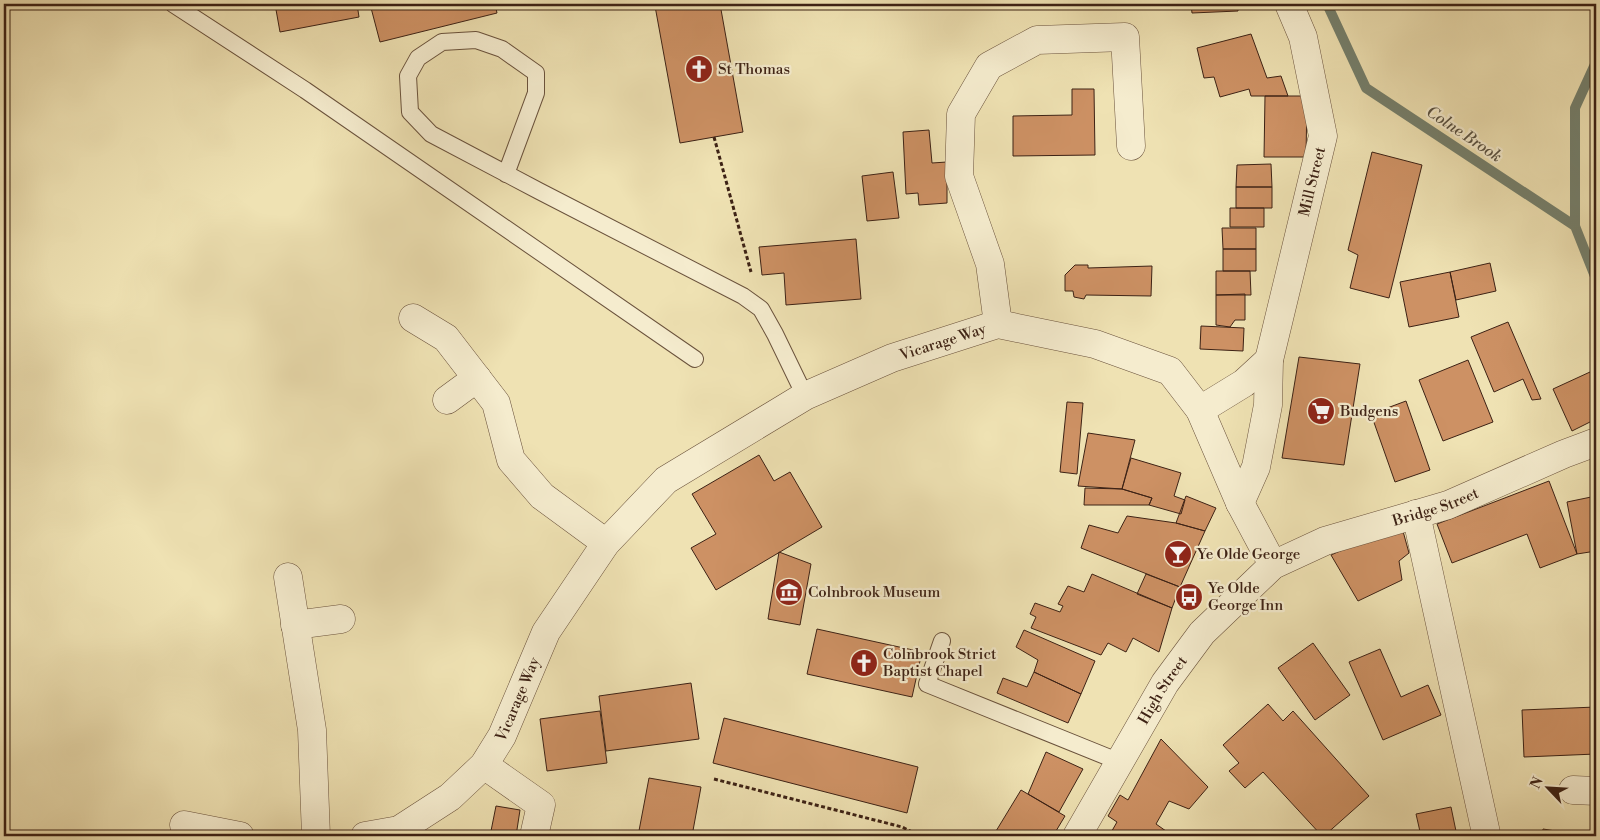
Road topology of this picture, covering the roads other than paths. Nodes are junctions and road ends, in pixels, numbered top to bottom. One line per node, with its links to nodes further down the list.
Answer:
1 (173, 4): 7 (lane)
2 (1289, 4): 8 (street, Mill Street)
3 (1131, 146): 6 (street)
4 (506, 174): 4 (lane); 10 (lane)
5 (413, 318): 9 (street)
6 (998, 324): 10 (street, Vicarage Way); 12 (street, Vicarage Way)
7 (695, 359)
8 (1269, 360): 12 (street); 14 (street, Mill Street)
9 (477, 378): 11 (street); 16 (street)
10 (804, 396): 16 (street, Vicarage Way)
11 (448, 400)
12 (1200, 410): 14 (street, Vicarage Way)
13 (1596, 442): 15 (street, Bridge Street)
14 (1240, 503): 17 (street, Vicarage Way)
15 (1416, 514): 17 (street, Bridge Street); 26 (street)
16 (606, 543): 23 (street, Vicarage Way)
17 (1273, 565): 22 (street, High Street)
18 (288, 577): 20 (street)
19 (341, 619): 20 (street)
20 (295, 625): 28 (street)
21 (942, 641): 22 (lane)
22 (1120, 762): 31 (street, High Street)
23 (484, 764): 25 (street, Vicarage Way); 30 (street)
24 (184, 825): 27 (street)
25 (401, 833): 29 (street, Vicarage Way)
26 (1486, 833)
27 (240, 836)
28 (316, 836)
29 (365, 836)
30 (534, 836)
31 (1077, 836)

